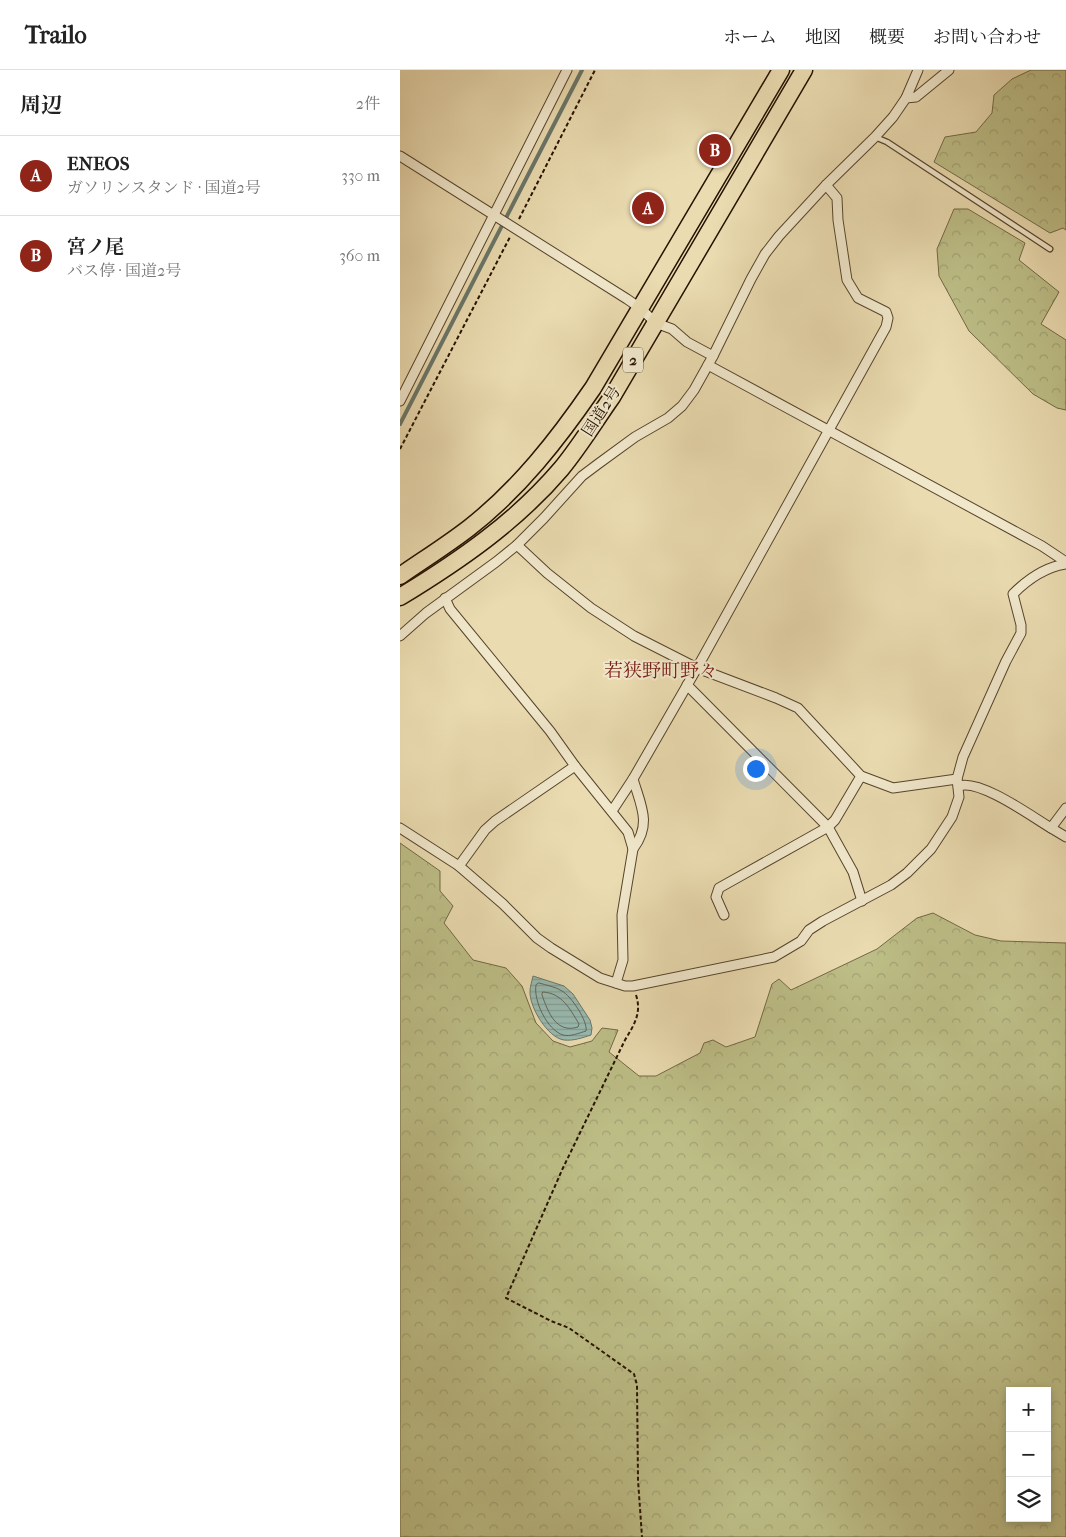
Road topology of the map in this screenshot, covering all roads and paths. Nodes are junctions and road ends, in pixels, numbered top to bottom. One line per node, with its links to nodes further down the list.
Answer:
1 (567, 70): 11 (street)
2 (595, 70): 12 (path)
3 (781, 70): 14 (highway, 国道2号 / 2)
4 (804, 70): 15 (highway, 国道2号 / 2)
5 (918, 70): 7 (street)
6 (949, 70): 7 (street)
7 (906, 98): 8 (street)
8 (875, 137): 10 (street); 13 (lane)
9 (400, 156): 11 (street)
10 (826, 186): 16 (street); 19 (street)
11 (496, 216): 12 (street); 18 (street)
12 (512, 227): 14 (street); 20 (path)
13 (1050, 249)
14 (640, 308): 15 (street); 23 (highway, 国道2号 / 2)
15 (656, 323): 16 (street); 24 (highway, 国道2号 / 2)
16 (713, 356): 17 (street)
17 (708, 365): 19 (street); 21 (street)
18 (400, 401)
19 (828, 430): 22 (street); 27 (street)
20 (400, 449)
21 (517, 545): 25 (street); 27 (street)
22 (1066, 563): 32 (street)
23 (400, 576)
24 (400, 596)
25 (445, 598): 26 (street); 29 (street)
26 (400, 636)
27 (697, 668): 28 (street); 30 (street)
28 (688, 685): 31 (street); 35 (street)
29 (575, 766): 34 (street); 40 (street)
30 (861, 776): 32 (street); 35 (street)
31 (633, 779): 34 (street); 39 (street)
32 (958, 783): 37 (street); 41 (street)
33 (1066, 808): 37 (street)
34 (612, 811): 39 (street)
35 (828, 827): 41 (street); 42 (street)
36 (400, 828): 40 (street)
37 (1051, 828): 38 (street)
38 (1066, 837)
39 (633, 849): 43 (street)
40 (459, 866): 43 (street)
41 (862, 901): 44 (street)
42 (724, 915)
43 (616, 983): 44 (street)
44 (633, 986): 45 (path)
45 (642, 1537)

